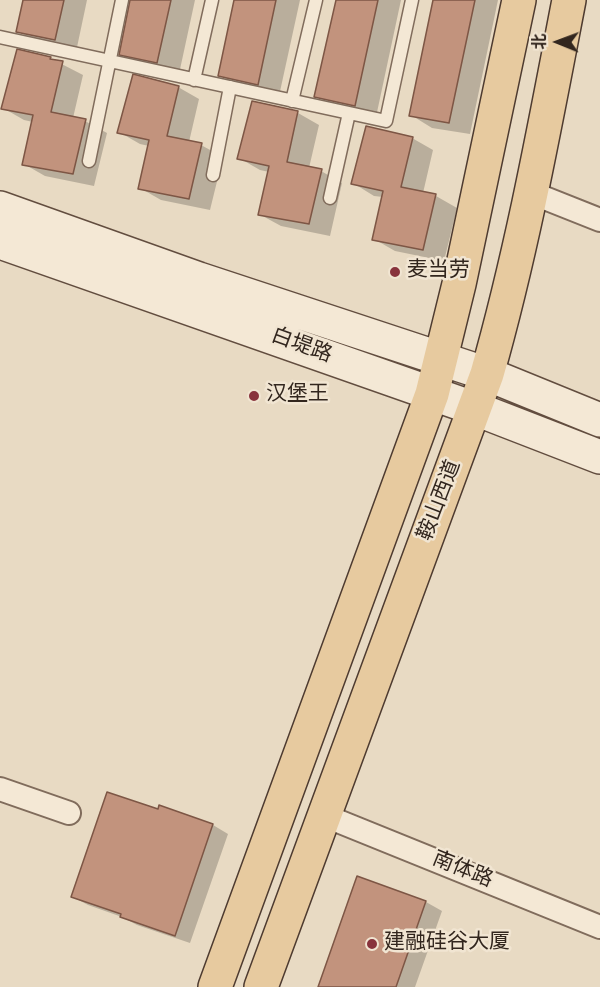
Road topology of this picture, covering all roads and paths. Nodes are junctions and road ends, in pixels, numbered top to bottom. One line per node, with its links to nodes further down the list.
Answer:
1 (122, 0): 8 (lane)
2 (212, 0): 9 (lane)
3 (316, 0): 11 (lane)
4 (412, 0): 12 (lane)
5 (519, 0): 20 (main road, 鞍山西道)
6 (569, 0): 15 (main road, 鞍山西道)
7 (0, 37): 8 (lane)
8 (109, 61): 9 (lane); 13 (lane)
9 (194, 80): 10 (lane)
10 (230, 87): 11 (lane); 14 (lane)
11 (292, 101): 12 (lane)
12 (350, 113): 16 (lane)
13 (89, 161)
14 (213, 176)
15 (532, 193): 18 (street); 21 (main road, 鞍山西道)
16 (330, 198)
17 (0, 208): 20 (main road, 白堤路)
18 (600, 220)
19 (0, 242): 22 (main road, 白堤路)
20 (442, 359): 21 (main road, 白堤路); 22 (main road, 鞍山西道)
21 (487, 374): 23 (main road, 鞍山西道); 24 (main road, 白堤路)
22 (432, 394): 23 (main road, 白堤路); 30 (main road, 鞍山西道)
23 (476, 409): 25 (main road, 白堤路); 28 (main road, 鞍山西道)
24 (600, 420)
25 (600, 457)
26 (0, 789): 27 (street)
27 (69, 813)
28 (323, 815): 29 (street, 南体路); 31 (main road, 鞍山西道)
29 (600, 927)
30 (215, 987)
31 (261, 987)

